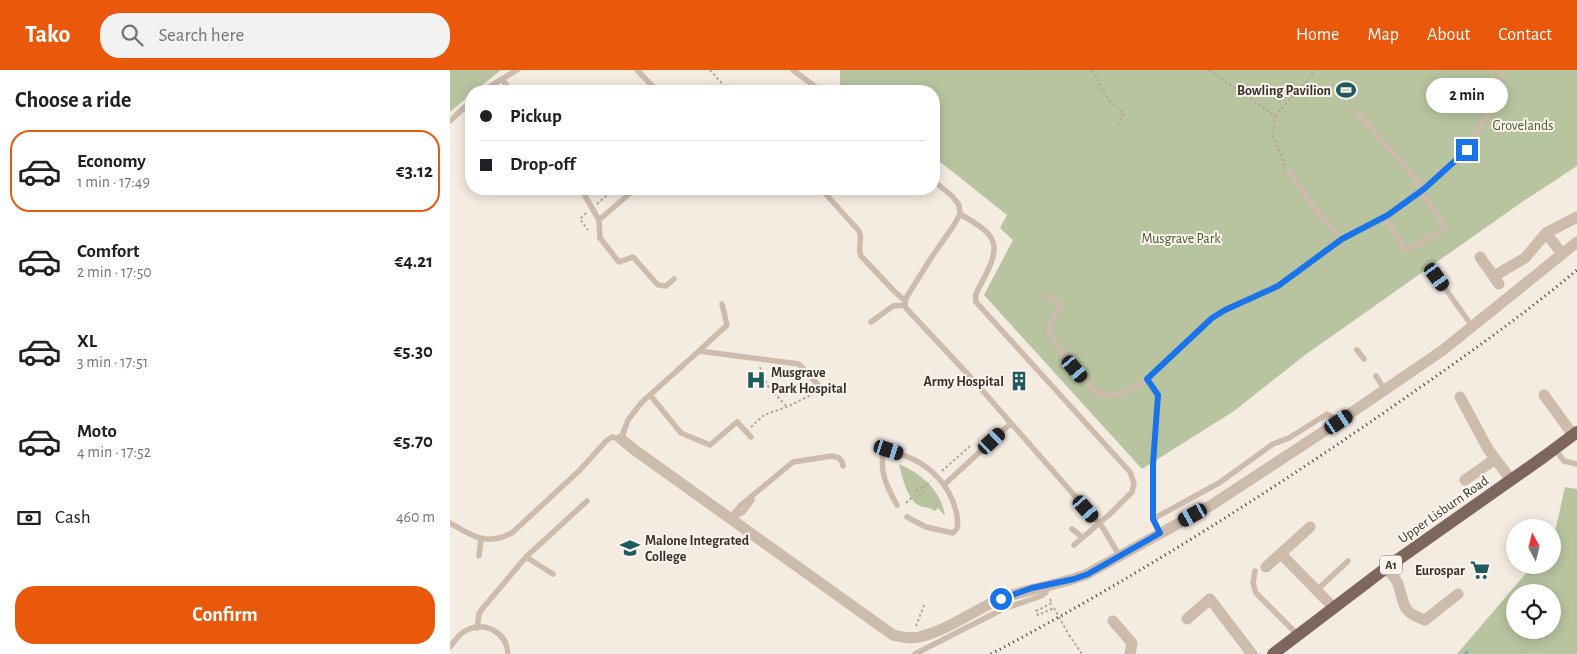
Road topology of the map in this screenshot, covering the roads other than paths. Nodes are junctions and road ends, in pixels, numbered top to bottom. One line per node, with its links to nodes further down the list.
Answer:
1 (517, 70): 5 (lane)
2 (637, 70): 8 (lane)
3 (793, 70): 9 (lane)
4 (1503, 70): 15 (lane)
5 (502, 79): 6 (lane); 7 (lane)
6 (492, 85)
7 (506, 85)
8 (651, 85)
9 (813, 85)
10 (465, 106): 12 (lane)
11 (1356, 111): 15 (lane)
12 (450, 120)
13 (1289, 174): 24 (lane)
14 (940, 186): 19 (lane)
15 (1421, 191): 20 (lane); 20 (lane)
16 (584, 195): 22 (lane)
17 (629, 195): 22 (lane)
18 (827, 195): 31 (lane)
19 (960, 214): 31 (lane); 63 (lane)
20 (1385, 216): 24 (lane)
21 (1577, 217): 23 (street)
22 (599, 220): 29 (lane)
23 (1546, 233): 26 (street); 27 (street)
24 (1342, 239): 39 (lane)
25 (1577, 242): 26 (street)
26 (1562, 254): 34 (street)
27 (1480, 257)
28 (1437, 277): 34 (lane)
29 (674, 279)
30 (1045, 296): 39 (lane)
31 (905, 303): 33 (lane); 46 (lane)
32 (722, 304): 36 (lane)
33 (871, 322)
34 (1472, 326): 41 (street)
35 (1357, 350): 37 (lane)
36 (699, 351): 40 (lane); 42 (lane)
37 (1364, 359)
38 (1376, 376): 41 (lane)
39 (1147, 379): 61 (lane)
40 (822, 389)
41 (1385, 390): 45 (street)
42 (650, 395): 48 (lane); 49 (lane)
43 (1544, 396): 47 (street)
44 (1460, 397): 51 (street)
45 (1339, 422): 61 (lane); 66 (street)
46 (1010, 424): 56 (lane); 63 (lane)
47 (1575, 433): 50 (main road, A1)
48 (751, 437)
49 (621, 439): 60 (street); 68 (lane)
50 (1555, 449): 52 (lane); 55 (main road, A1)
51 (1495, 459): 54 (street); 55 (street)
52 (1577, 464)
53 (843, 466): 60 (lane)
54 (1465, 480)
55 (1511, 480): 76 (main road, Upper Lisburn Road / A1)
56 (944, 485): 58 (lane); 59 (lane)
57 (587, 501): 73 (lane)
58 (896, 505)
59 (907, 517)
60 (730, 518): 79 (street)
61 (1153, 519): 66 (lane)
62 (450, 523): 68 (lane)
63 (1099, 524): 67 (lane); 72 (lane)
64 (1310, 527): 70 (street)
65 (1072, 529): 67 (lane)
66 (1160, 533): 72 (street)
67 (1082, 537): 69 (lane)
68 (481, 539): 71 (lane)
69 (1074, 545)
70 (1281, 554): 75 (street); 80 (street)
71 (479, 556)
72 (1119, 556): 79 (street)
73 (526, 557): 78 (lane); 85 (lane)
74 (1348, 561): 80 (lane)
75 (1266, 566)
76 (1386, 568): 81 (street); 82 (main road, Upper Lisburn Road / A1)
77 (1255, 571): 86 (lane)
78 (553, 574)
79 (1048, 585): 89 (lane)
80 (1317, 590): 82 (street)
81 (1458, 594)
82 (1334, 608): 86 (main road, Upper Lisburn Road / A1)
83 (1187, 619): 91 (street)
84 (1113, 621): 90 (street)
85 (477, 628): 87 (lane); 88 (lane)
86 (1298, 635): 92 (main road, Upper Lisburn Road / A1)
87 (450, 647)
88 (508, 654)
89 (914, 654)
90 (1130, 654)
91 (1252, 654)
92 (1273, 654)

